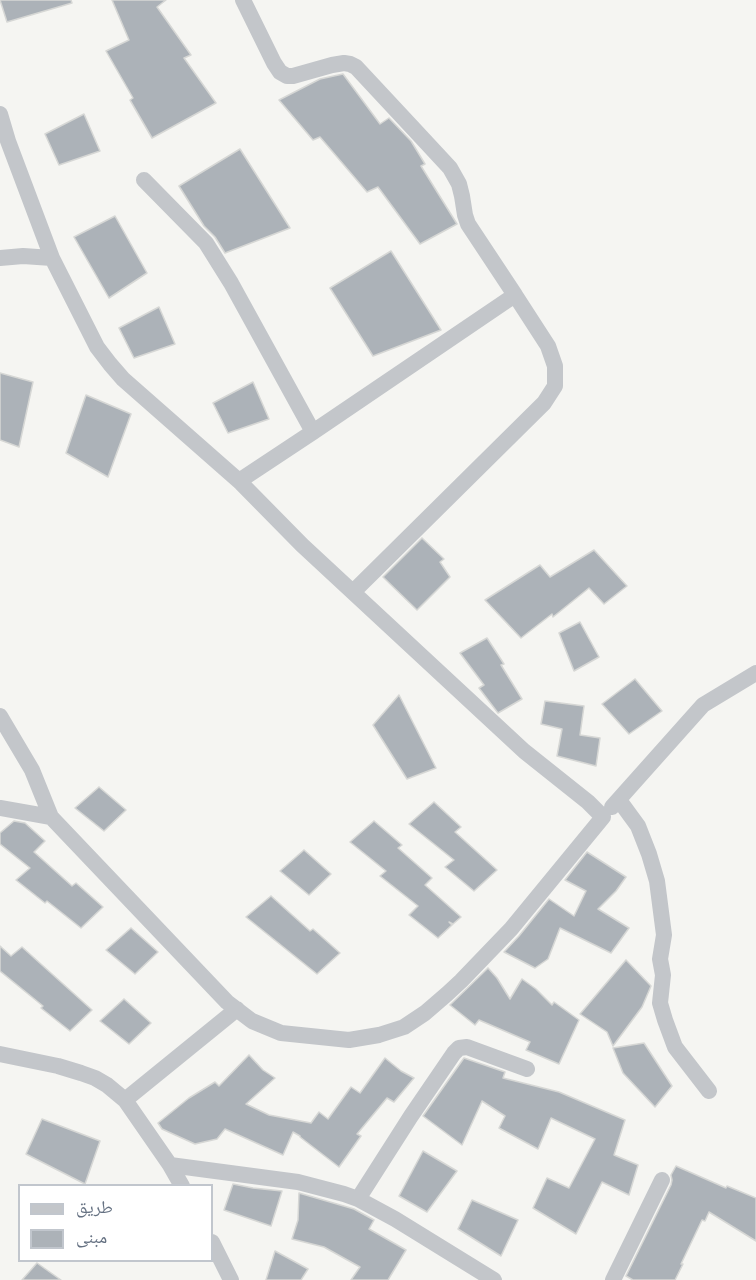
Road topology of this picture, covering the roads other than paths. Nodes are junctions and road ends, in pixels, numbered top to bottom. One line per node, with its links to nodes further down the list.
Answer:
1 (243, 0): 6 (street)
2 (0, 114): 5 (street)
3 (144, 180): 7 (street)
4 (0, 258): 5 (street)
5 (52, 258): 8 (street)
6 (515, 295): 7 (street); 9 (street)
7 (313, 432): 8 (street)
8 (239, 481): 9 (street)
9 (353, 592): 15 (street)
10 (756, 673): 12 (street)
11 (0, 716): 14 (street)
12 (619, 800): 15 (street); 19 (street)
13 (0, 808): 14 (street)
14 (51, 817): 16 (street)
15 (603, 817): 16 (street)
16 (237, 1009): 20 (street)
17 (0, 1054): 20 (street)
18 (527, 1069): 24 (street)
19 (709, 1091)
20 (125, 1100): 21 (street)
21 (170, 1165): 23 (street); 24 (street)
22 (662, 1180): 28 (street)
23 (181, 1184)
24 (358, 1199): 27 (street)
25 (213, 1244): 26 (street)
26 (231, 1280)
27 (494, 1280)
28 (613, 1280)

